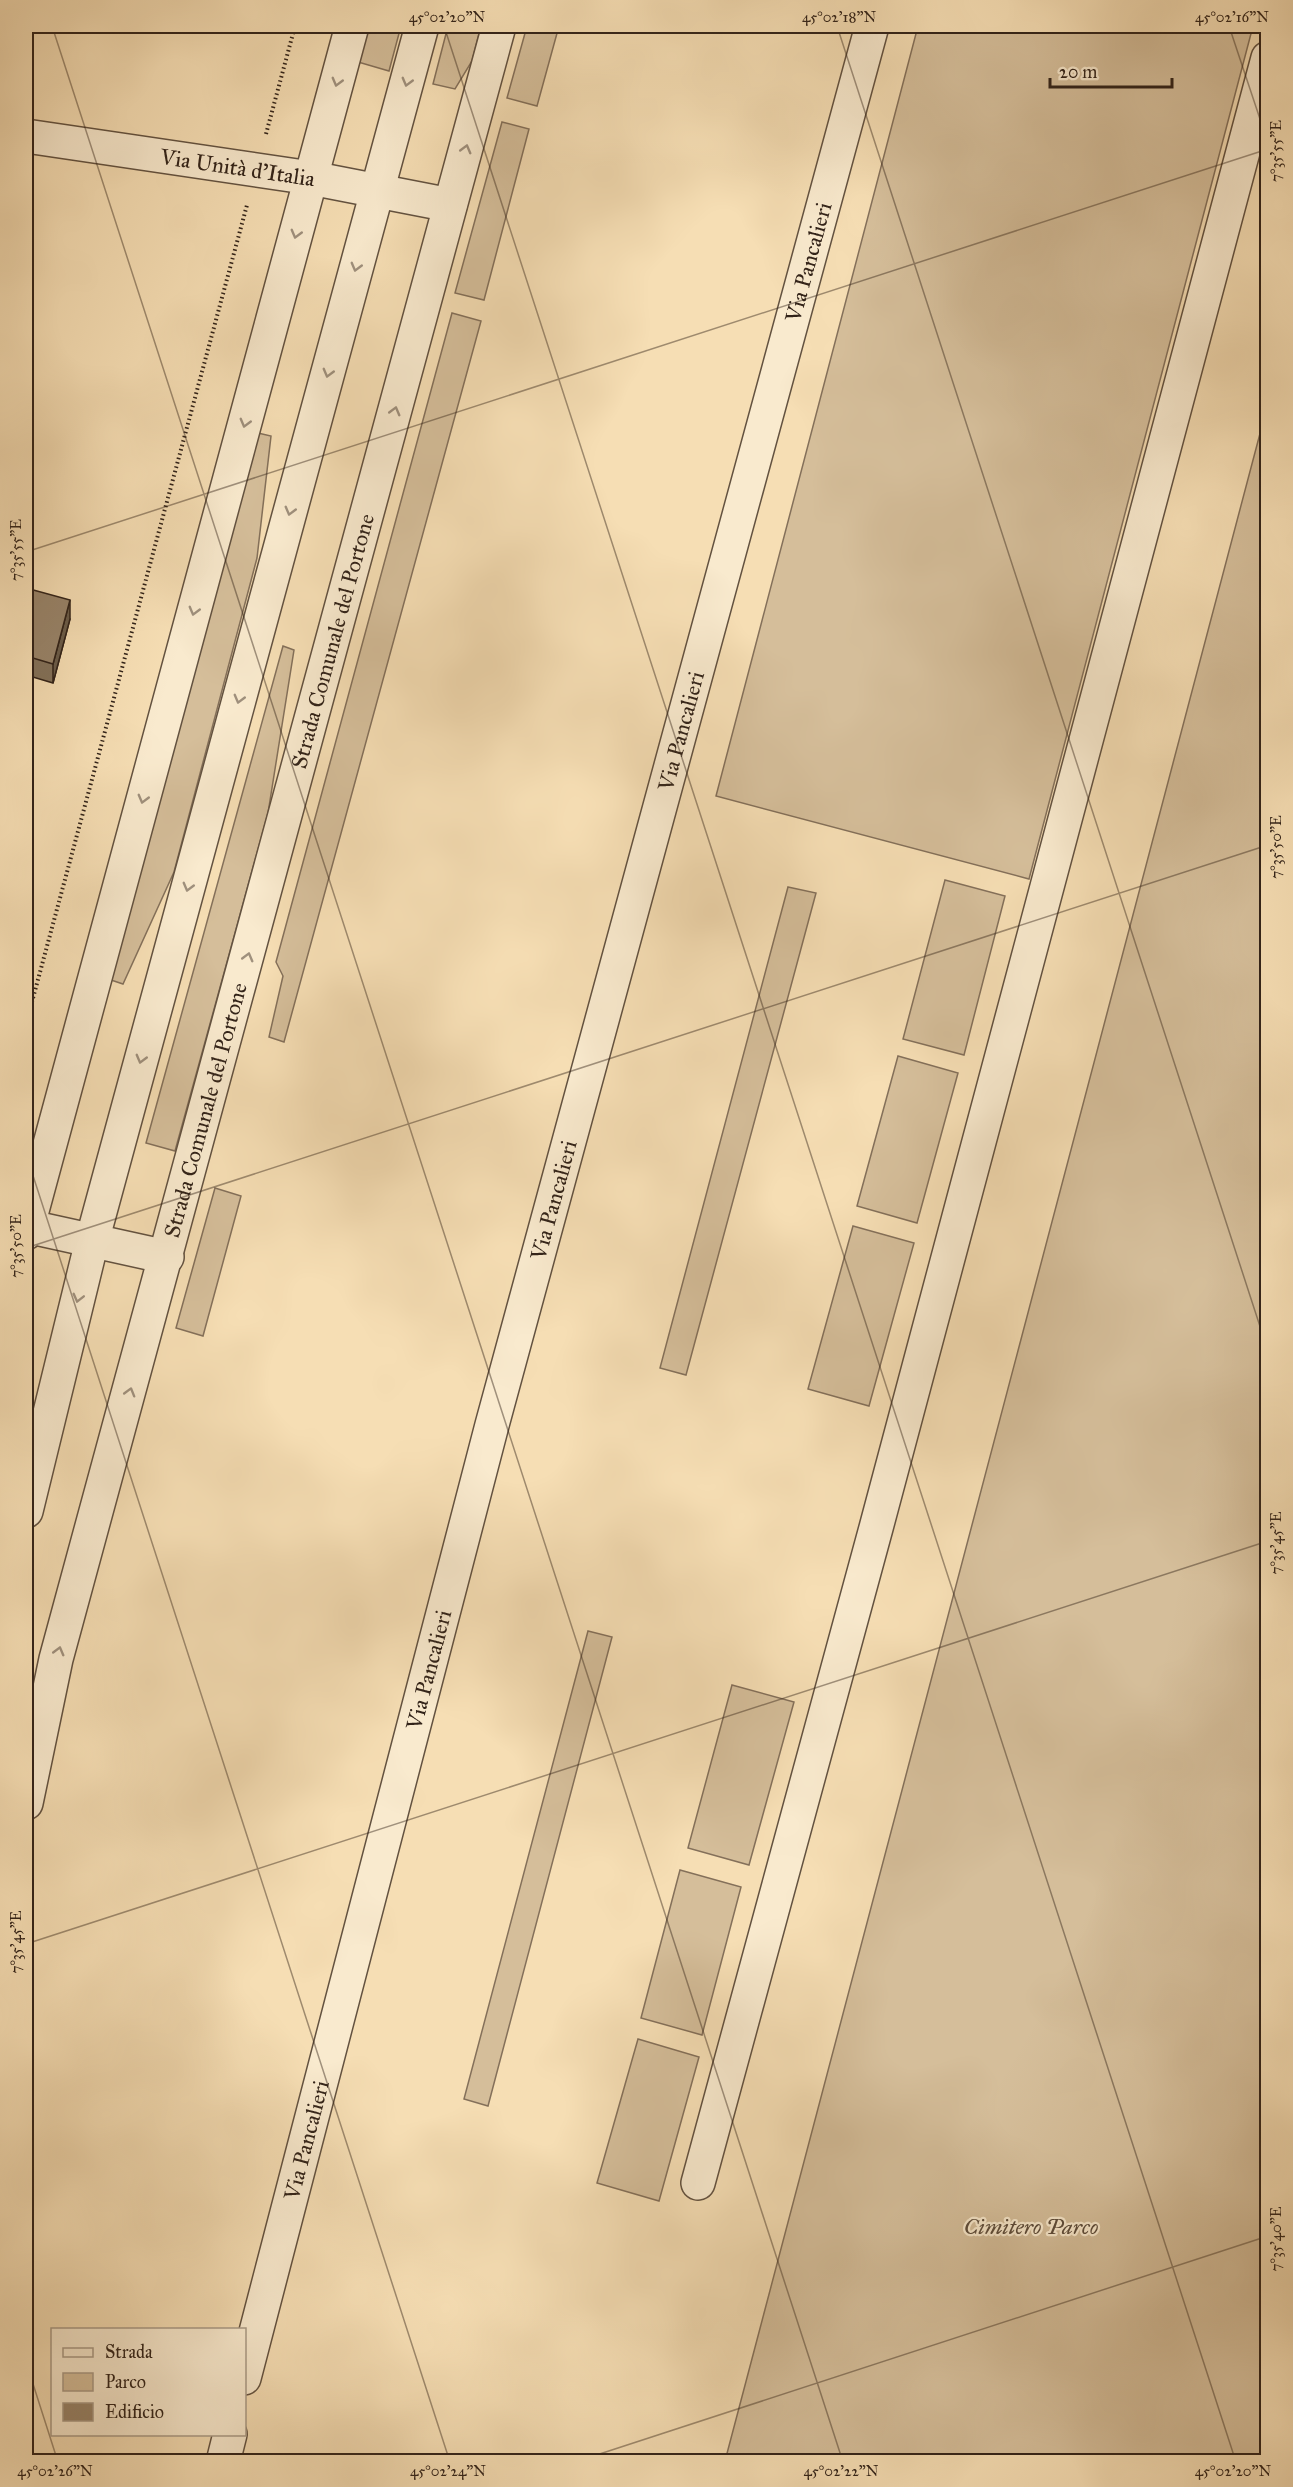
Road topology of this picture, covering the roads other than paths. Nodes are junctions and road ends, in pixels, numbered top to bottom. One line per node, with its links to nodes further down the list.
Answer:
1 (352, 26): 7 (street, Strada Comunale del Portone, one-way to 7)
2 (422, 26): 8 (street, one-way to 8)
3 (500, 26): 9 (street, Strada Comunale del Portone, one-way to 3)
4 (872, 26): 16 (street, Via Pancalieri)
5 (1268, 58): 15 (street)
6 (26, 136): 7 (street, Via Unità d'Italia)
7 (311, 178): 8 (street, Via Unità d'Italia); 10 (street, Strada Comunale del Portone, one-way to 10)
8 (377, 191): 9 (street, Via Unità d'Italia); 11 (street, one-way to 11)
9 (450, 205): 12 (street, Strada Comunale del Portone, one-way to 9)
10 (26, 1229): 11 (street, Strada Comunale del Portone)
11 (92, 1241): 12 (street, Strada Comunale del Portone); 13 (street, one-way to 13)
12 (167, 1257): 14 (street, Strada Comunale del Portone, one-way to 12)
13 (26, 1511)
14 (26, 1803)
15 (698, 2183)
16 (246, 2370)
17 (230, 2436): 18 (street)
18 (223, 2462)

